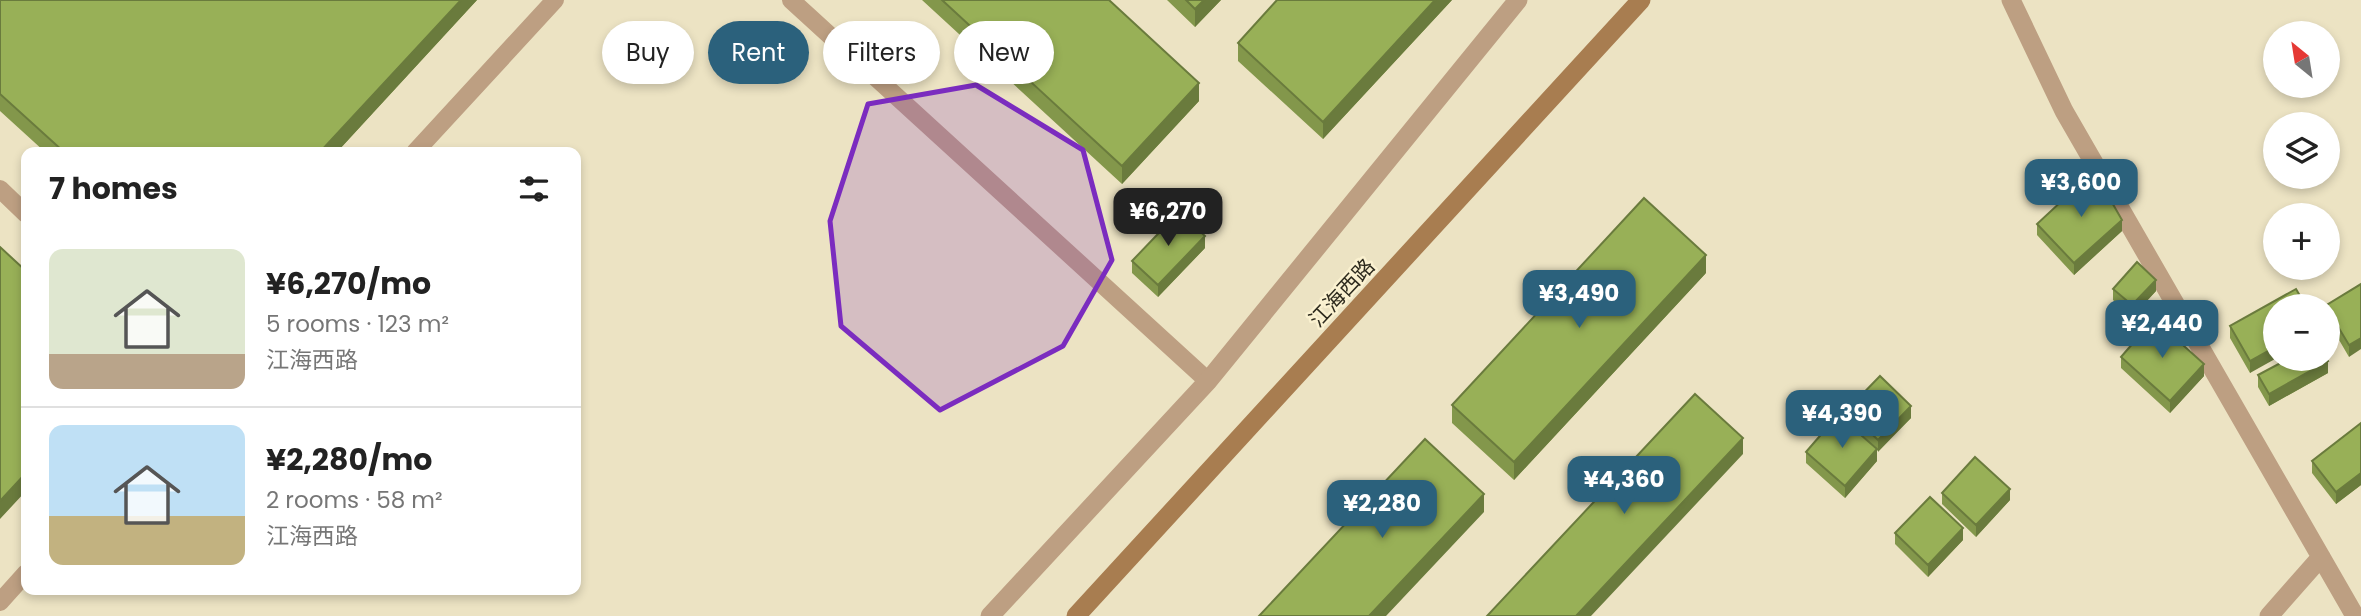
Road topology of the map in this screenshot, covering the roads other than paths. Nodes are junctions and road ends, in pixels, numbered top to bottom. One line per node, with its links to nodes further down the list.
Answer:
1 (555, 0): 6 (lane)
2 (791, 0): 9 (lane)
3 (1518, 0): 9 (street)
4 (1642, 0): 15 (main road, 江海西路)
5 (2011, 0): 10 (street)
6 (420, 147)
7 (0, 189): 8 (lane)
8 (21, 209)
9 (1208, 381): 14 (street)
10 (2321, 557): 13 (street); 16 (street)
11 (21, 578): 12 (lane)
12 (0, 601)
13 (2352, 610)
14 (990, 616)
15 (1076, 616)
16 (2269, 616)

